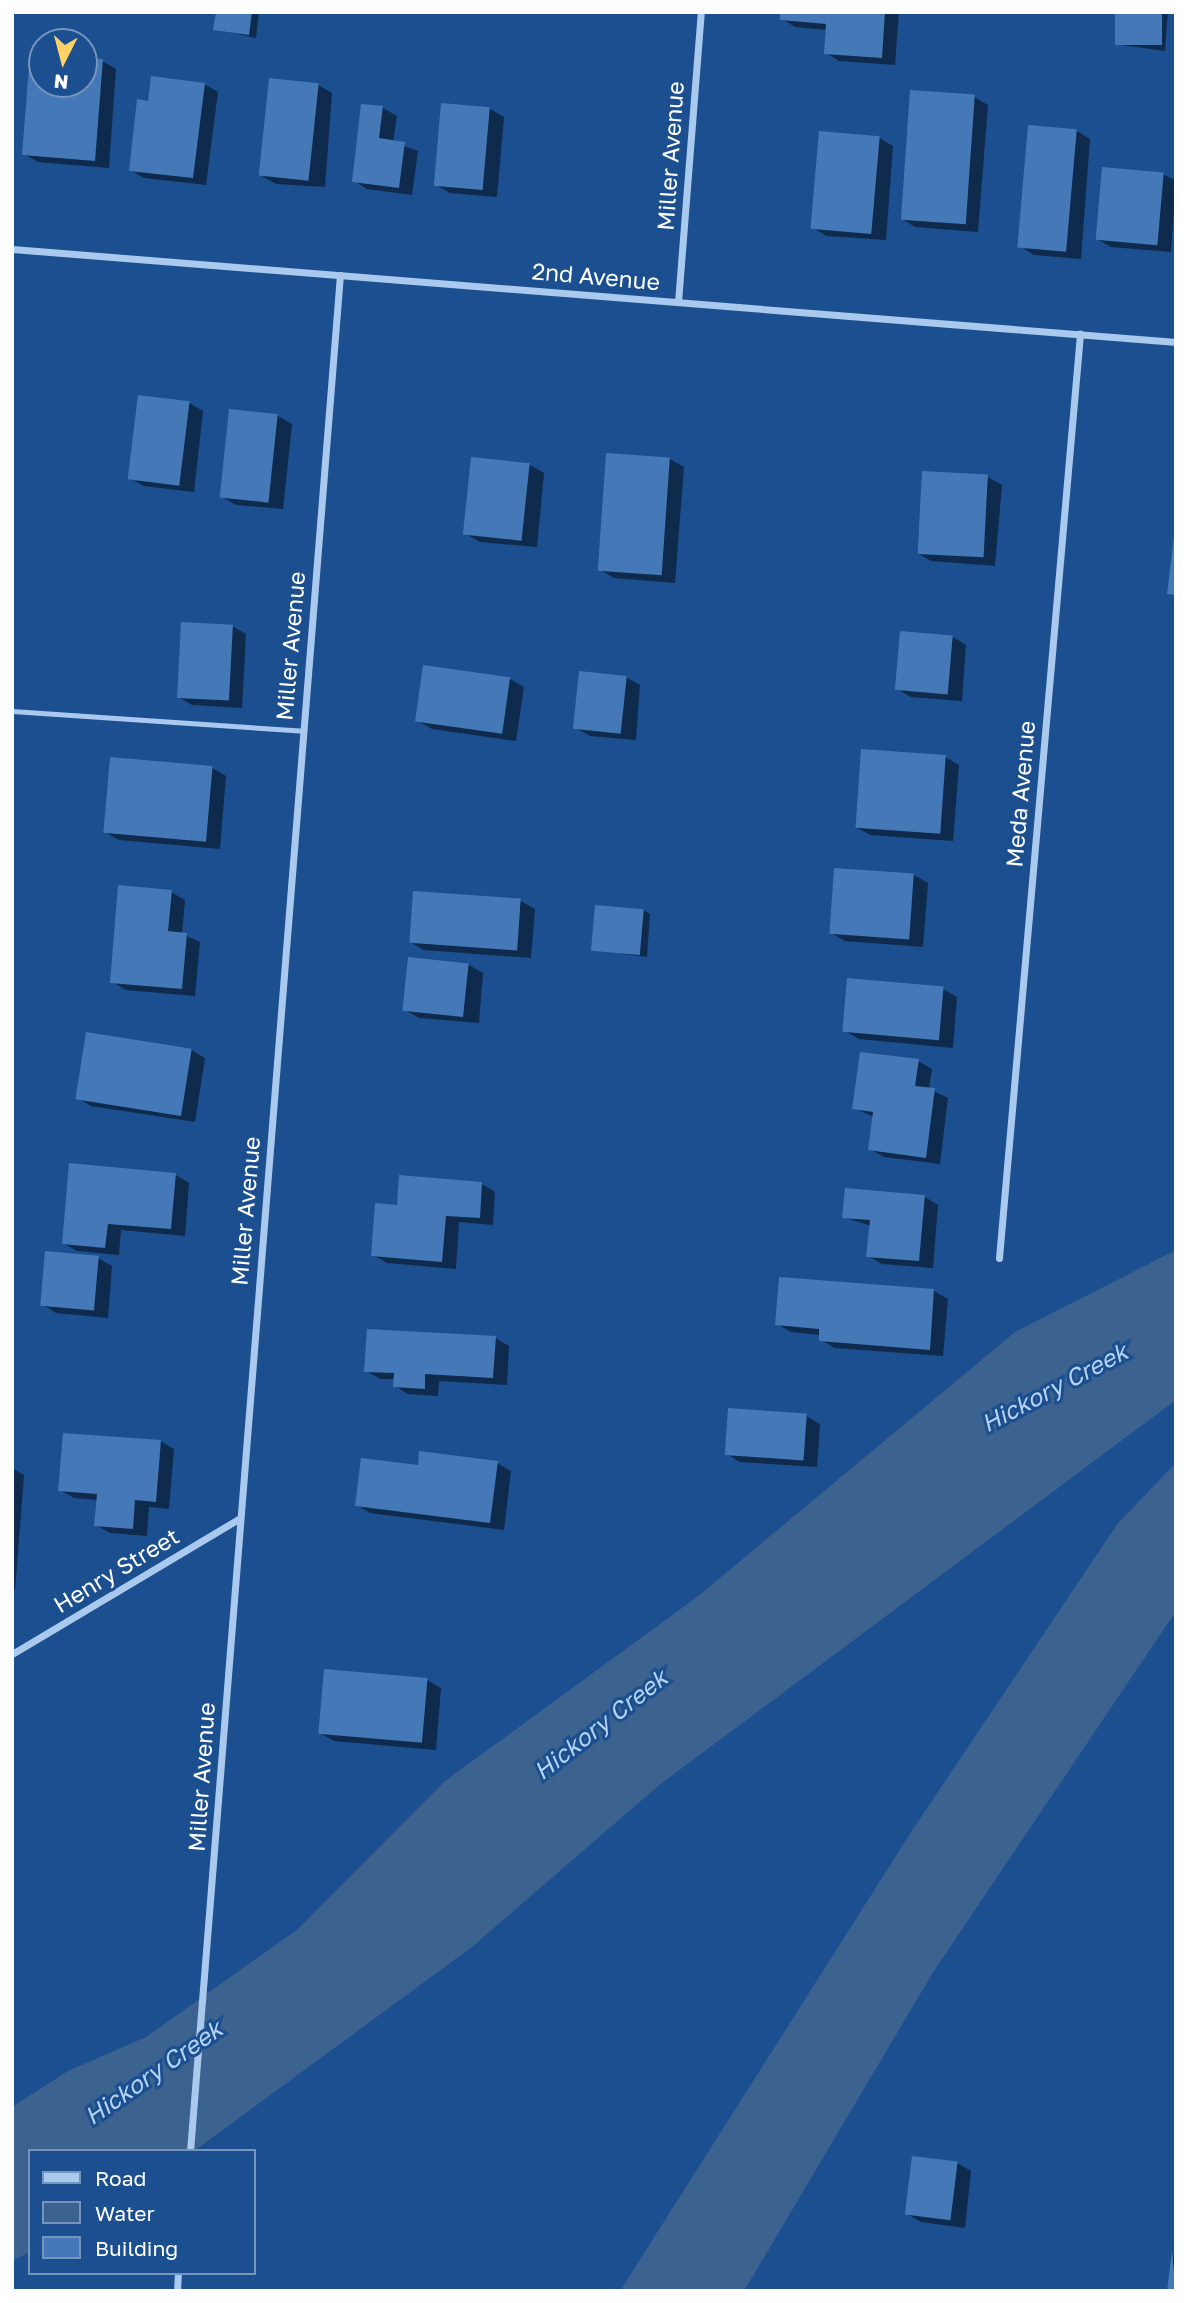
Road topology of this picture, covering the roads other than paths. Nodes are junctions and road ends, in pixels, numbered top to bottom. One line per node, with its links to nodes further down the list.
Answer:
1 (701, 12): 4 (street, Miller Avenue)
2 (12, 249): 3 (street, 2nd Avenue)
3 (340, 275): 4 (street, 2nd Avenue); 8 (street, Miller Avenue)
4 (678, 302): 5 (street, 2nd Avenue)
5 (1080, 334): 6 (street, 2nd Avenue); 9 (street, Meda Avenue)
6 (1176, 342)
7 (12, 712): 8 (lane)
8 (303, 731): 10 (street, Miller Avenue)
9 (999, 1258)
10 (240, 1518): 11 (street, Henry Street); 12 (street, Miller Avenue)
11 (12, 1654)
12 (190, 2149)

